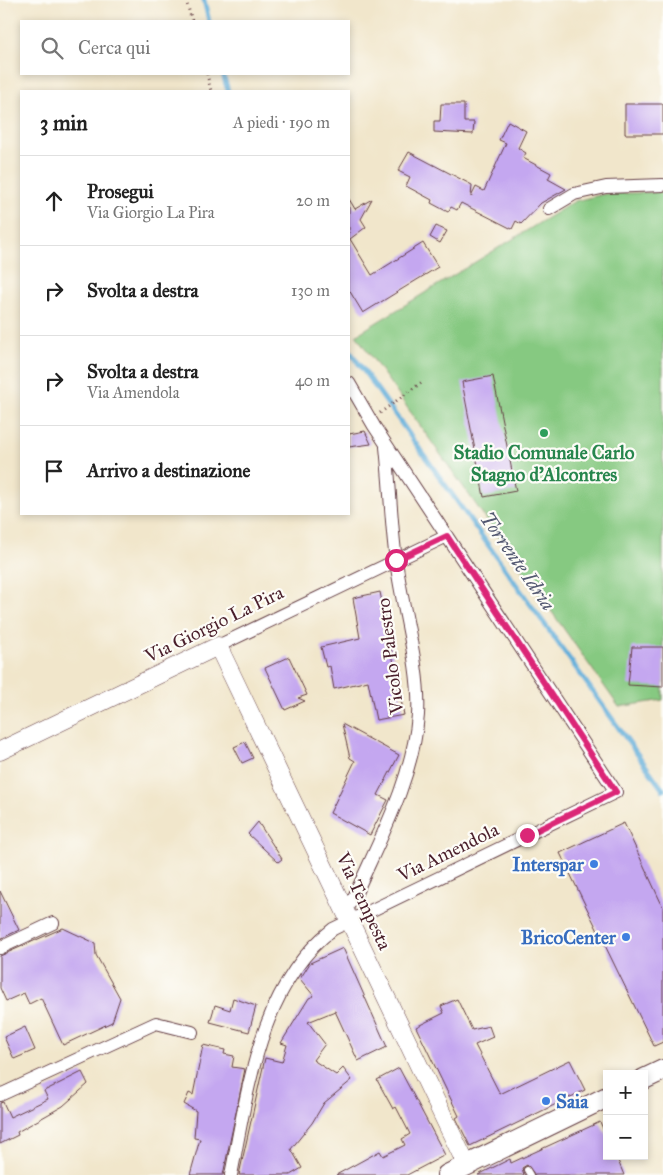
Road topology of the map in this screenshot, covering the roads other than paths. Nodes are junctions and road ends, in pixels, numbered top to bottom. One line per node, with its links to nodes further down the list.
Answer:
1 (663, 185): 2 (street)
2 (549, 209)
3 (350, 385): 4 (street)
4 (386, 444): 5 (street); 6 (street, Vicolo Palestro)
5 (447, 536): 6 (street, Via Giorgio La Pira); 9 (street, Via Amendola)
6 (396, 560): 7 (street, Via Giorgio La Pira); 9 (street, Vicolo Palestro)
7 (218, 646): 8 (street, Via Giorgio La Pira); 9 (street, Via Tempesta)
8 (0, 751)
9 (348, 915): 17 (street, Via Tempesta); 18 (street, Via Amendola)
10 (53, 923): 11 (street)
11 (0, 948)
12 (192, 1032): 15 (street)
13 (663, 1070): 14 (main road)
14 (648, 1077)
15 (0, 1095)
16 (603, 1099): 17 (main road)
17 (469, 1170): 19 (main road)
18 (231, 1175)
19 (448, 1175)

